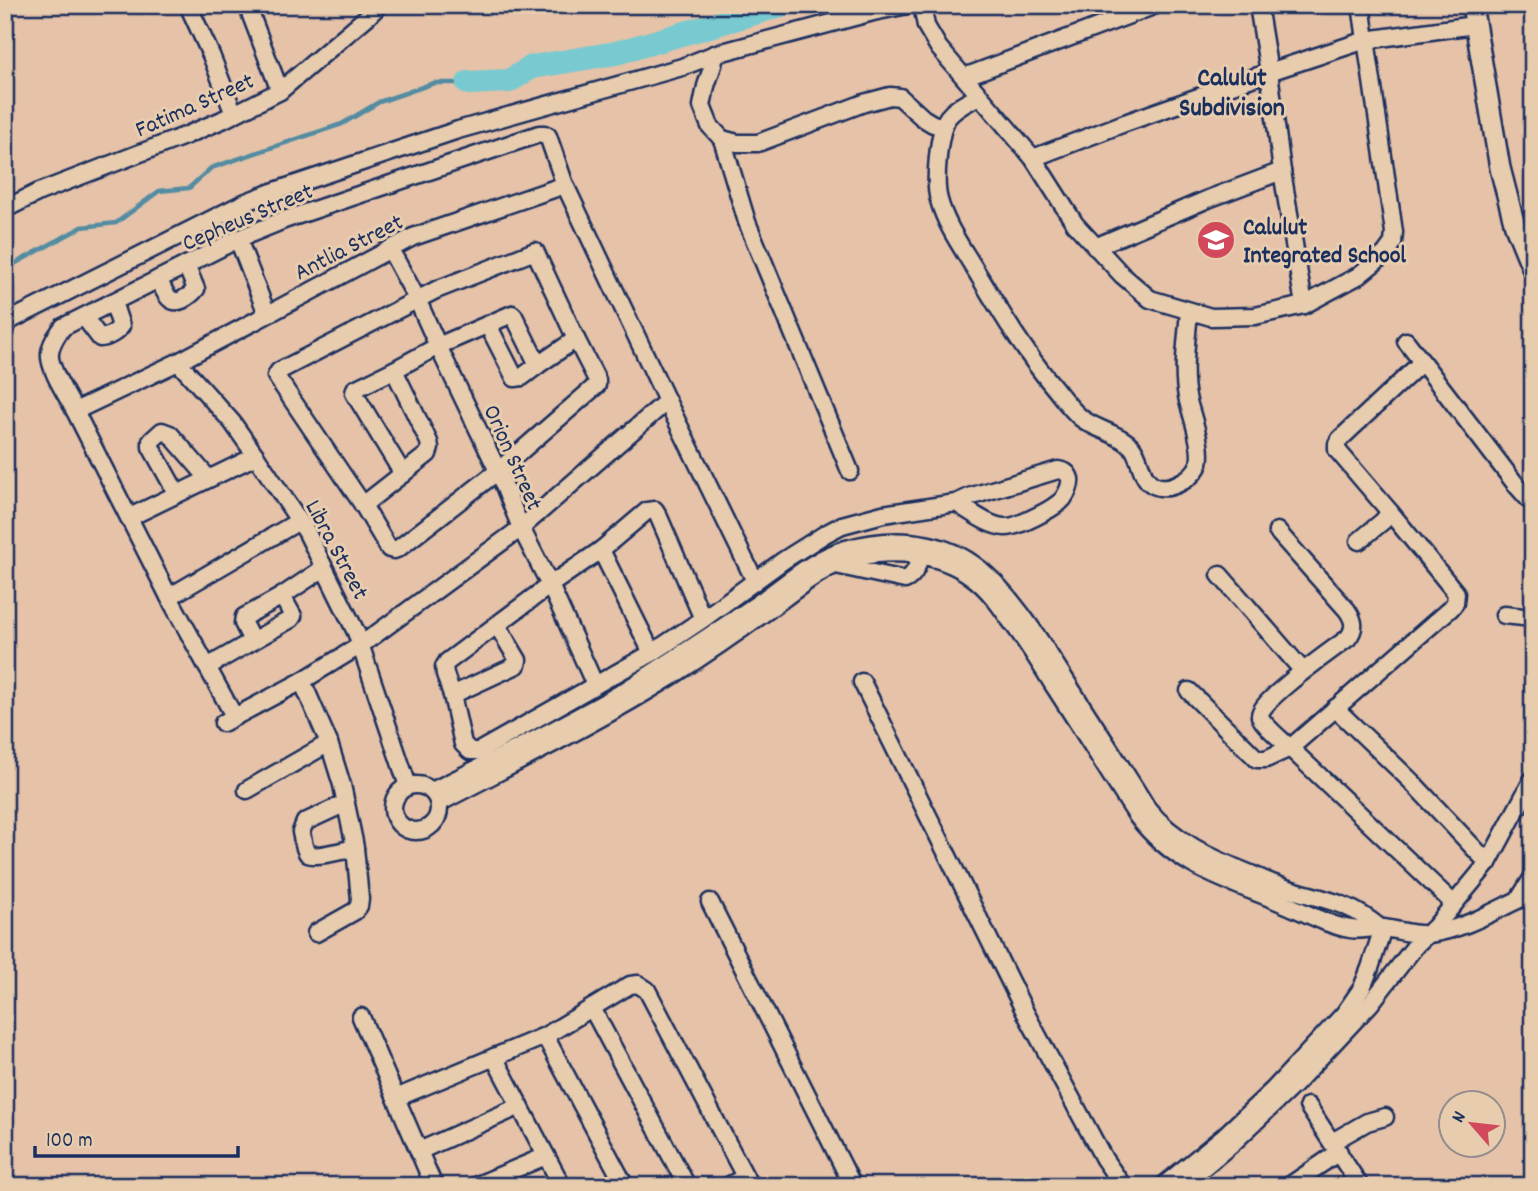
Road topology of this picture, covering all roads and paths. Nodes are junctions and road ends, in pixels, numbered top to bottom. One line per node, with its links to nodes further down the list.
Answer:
1 (188, 5): 16 (street)
2 (247, 5): 14 (street)
3 (379, 5): 14 (street, Fatima Street)
4 (908, 5): 11 (street)
5 (922, 5): 13 (street)
6 (1156, 5): 13 (street)
7 (1258, 5): 12 (street)
8 (1361, 5): 10 (street)
9 (1473, 15): 10 (street); 27 (main road)
10 (1366, 40): 12 (street); 31 (street)
11 (715, 54): 18 (street); 35 (street)
12 (1269, 72): 19 (street); 20 (street)
13 (964, 77): 15 (street)
14 (280, 91): 16 (street, Fatima Street)
15 (979, 96): 17 (street); 19 (street)
16 (234, 114): 22 (street, Fatima Street)
17 (943, 126): 18 (street); 32 (street)
18 (722, 139): 48 (street)
19 (1032, 158): 24 (street)
20 (1282, 171): 24 (street); 31 (street)
21 (565, 185): 23 (street, Cepheus Street); 25 (street, Antlia Street); 44 (street)
22 (5, 209)
23 (238, 239): 26 (street, Cepheus Street); 33 (street)
24 (1095, 247): 32 (street)
25 (390, 249): 29 (street, Orion Street); 33 (street, Antlia Street)
26 (186, 265): 28 (street, Cepheus Street); 28 (street)
27 (1533, 270)
28 (158, 279): 30 (street, Cepheus Street)
29 (417, 299): 37 (street); 39 (street, Orion Street); 54 (street)
30 (113, 302): 34 (street, Cepheus Street); 34 (street)
31 (1304, 305): 32 (street)
32 (1189, 311)
33 (267, 314): 40 (street, Antlia Street)
34 (84, 317): 45 (street, Cepheus Street)
35 (5, 323)
36 (488, 325): 39 (street); 42 (street); 42 (street)
37 (576, 339): 42 (street); 47 (street)
38 (1406, 341): 41 (street)
39 (438, 346): 43 (street); 47 (street, Orion Street)
40 (178, 362): 45 (street, Antlia Street); 46 (street, Libra Street)
41 (1421, 363): 53 (street); 55 (street)
42 (538, 365)
43 (394, 370): 49 (street); 49 (street)
44 (667, 401): 58 (street); 66 (street)
45 (75, 411): 56 (street)
46 (256, 456): 50 (street); 57 (street, Libra Street)
47 (498, 471): 54 (street); 58 (street, Orion Street)
48 (850, 471)
49 (403, 474): 54 (street)
50 (208, 478): 51 (street); 51 (street)
51 (177, 494): 56 (street)
52 (956, 503): 52 (street); 66 (street)
53 (1533, 504)
54 (363, 505)
55 (1390, 512): 60 (street); 84 (street)
56 (130, 517): 69 (street)
57 (299, 521): 64 (street, Libra Street); 69 (street)
58 (521, 528): 67 (street, Orion Street); 75 (street)
59 (1277, 531): 78 (street)
60 (1359, 541)
61 (921, 549): 63 (street); 63 (street); 95 (street)
62 (601, 550): 67 (street); 72 (street); 76 (street)
63 (832, 560): 90 (street)
64 (324, 568): 68 (street); 75 (street, Libra Street)
65 (1220, 575): 78 (street)
66 (755, 581): 72 (street)
67 (550, 585): 73 (street); 81 (street, Orion Street)
68 (282, 596): 74 (street); 74 (street)
69 (169, 597): 77 (street)
70 (1504, 615): 71 (street)
71 (1533, 618)
72 (703, 620): 76 (street)
73 (497, 625): 83 (street); 83 (street)
74 (252, 641): 77 (street)
75 (362, 645): 79 (street); 88 (street, Libra Street)
76 (652, 653): 81 (street)
77 (207, 667): 79 (street)
78 (1303, 671): 86 (street)
79 (302, 681): 85 (street)
80 (862, 682): 124 (street)
81 (594, 685): 83 (street)
82 (1189, 691): 86 (street)
83 (452, 695)
84 (1335, 708): 86 (street); 93 (street)
85 (329, 743): 89 (street); 91 (street)
86 (1290, 748): 98 (street)
87 (1533, 779): 93 (street)
88 (408, 786): 90 (street); 90 (street)
89 (247, 790)
90 (436, 797)
91 (345, 803): 92 (street); 92 (street)
92 (355, 848): 102 (street)
93 (1488, 863): 98 (street)
94 (1533, 877): 96 (street)
95 (1282, 895): 99 (street); 100 (street)
96 (1526, 896): 103 (street)
97 (710, 902): 123 (street)
98 (1454, 904): 103 (street)
99 (1344, 905): 100 (street); 101 (street)
100 (1338, 926): 101 (street)
101 (1381, 928): 103 (street); 125 (street)
102 (317, 933)
103 (1425, 934): 126 (street)
104 (593, 1008): 106 (street); 115 (street); 121 (street)
105 (361, 1017): 108 (street)
106 (545, 1036): 107 (street); 120 (street)
107 (494, 1057): 108 (street); 109 (street)
108 (396, 1098): 113 (street)
109 (520, 1106): 113 (street); 114 (street)
110 (1308, 1106): 112 (street)
111 (1385, 1117): 112 (street)
112 (1336, 1147): 116 (street); 127 (street)
113 (419, 1151): 117 (street)
114 (546, 1156): 118 (street); 119 (street)
115 (748, 1181): 122 (street)
116 (1291, 1185)
117 (434, 1186)
118 (475, 1186)
119 (562, 1186)
120 (625, 1186)
121 (687, 1186)
122 (727, 1186)
123 (853, 1186)
124 (1123, 1186)
125 (1163, 1186)
126 (1181, 1186)
127 (1360, 1186)

